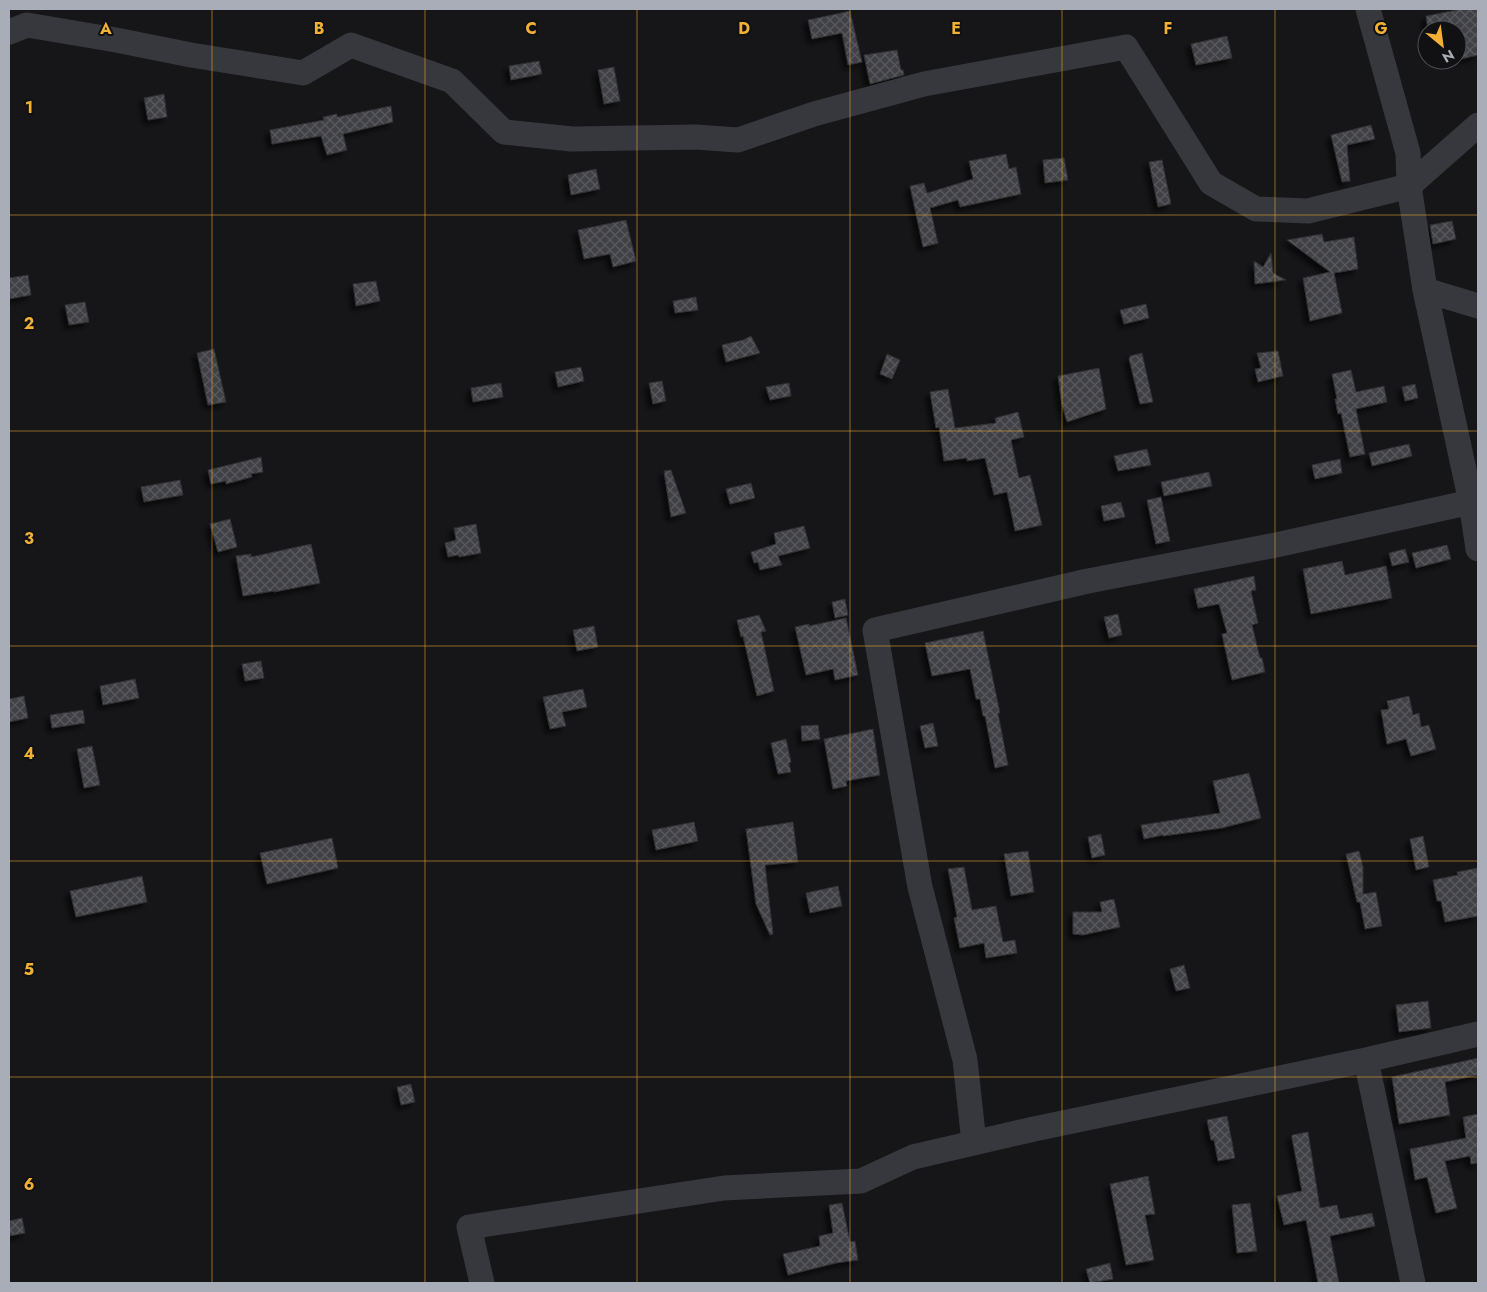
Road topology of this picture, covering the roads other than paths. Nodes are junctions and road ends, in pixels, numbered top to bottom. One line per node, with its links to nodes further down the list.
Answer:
1 (1368, 9): 4 (street)
2 (9, 32): 4 (street)
3 (1478, 126): 4 (street)
4 (1409, 186): 5 (street)
5 (1426, 290): 6 (street); 7 (street)
6 (1478, 306)
7 (1475, 502): 8 (street); 11 (street)
8 (1478, 549)
9 (1478, 1034): 10 (street)
10 (1366, 1060): 11 (street); 13 (street)
11 (974, 1143): 12 (street)
12 (482, 1283)
13 (1413, 1283)

